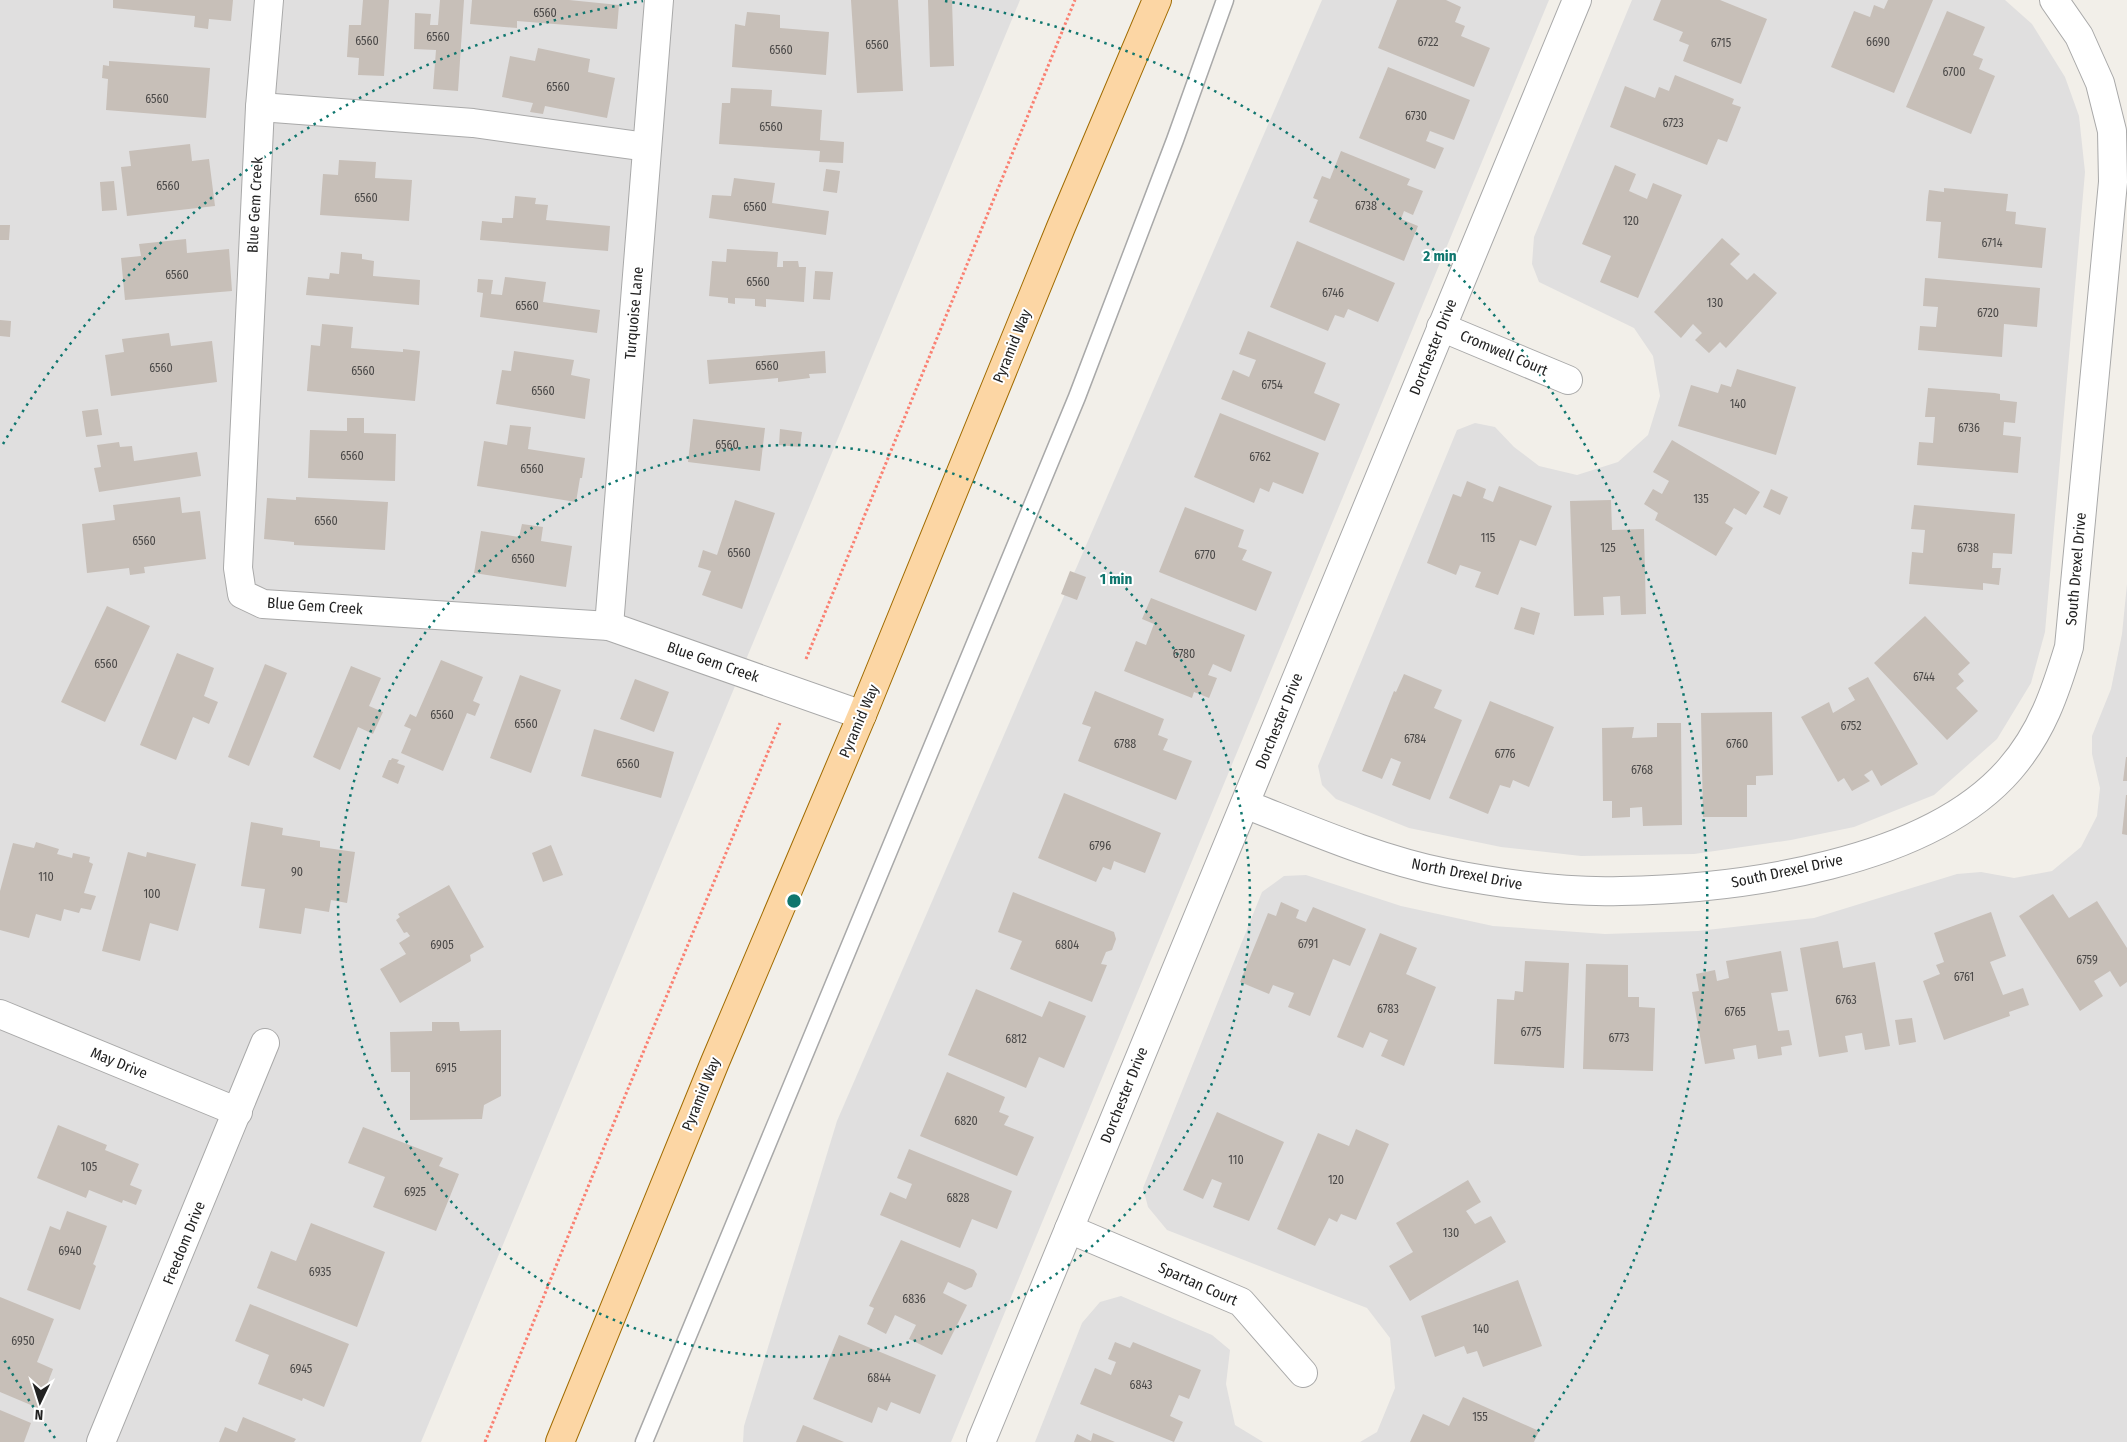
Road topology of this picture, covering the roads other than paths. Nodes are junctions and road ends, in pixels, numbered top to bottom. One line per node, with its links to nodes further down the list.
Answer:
1 (269, 0): 7 (street, Blue Gem Creek)
2 (659, 0): 8 (street, Turquoise Lane)
3 (1157, 0): 12 (main road, Pyramid Way)
4 (1225, 0): 22 (lane)
5 (1577, 0): 9 (street, Dorchester Drive)
6 (2054, 0): 14 (street, South Drexel Drive)
7 (260, 107): 8 (street); 11 (street, Blue Gem Creek)
8 (647, 147): 11 (street, Turquoise Lane)
9 (1441, 327): 10 (street, Cromwell Court); 13 (street, Dorchester Drive)
10 (1568, 380)
11 (610, 626): 12 (street, Blue Gem Creek)
12 (862, 715): 21 (main road, Pyramid Way)
13 (1244, 804): 14 (street, North Drexel Drive); 18 (street, Dorchester Drive)
14 (1669, 888)
15 (0, 1014): 17 (street, May Drive)
16 (265, 1043): 17 (street, Freedom Drive)
17 (238, 1112): 20 (street, Freedom Drive)
18 (1069, 1229): 19 (street, Spartan Court); 23 (street, Dorchester Drive)
19 (1303, 1373)
20 (101, 1442)
21 (560, 1442)
22 (644, 1442)
23 (981, 1442)

